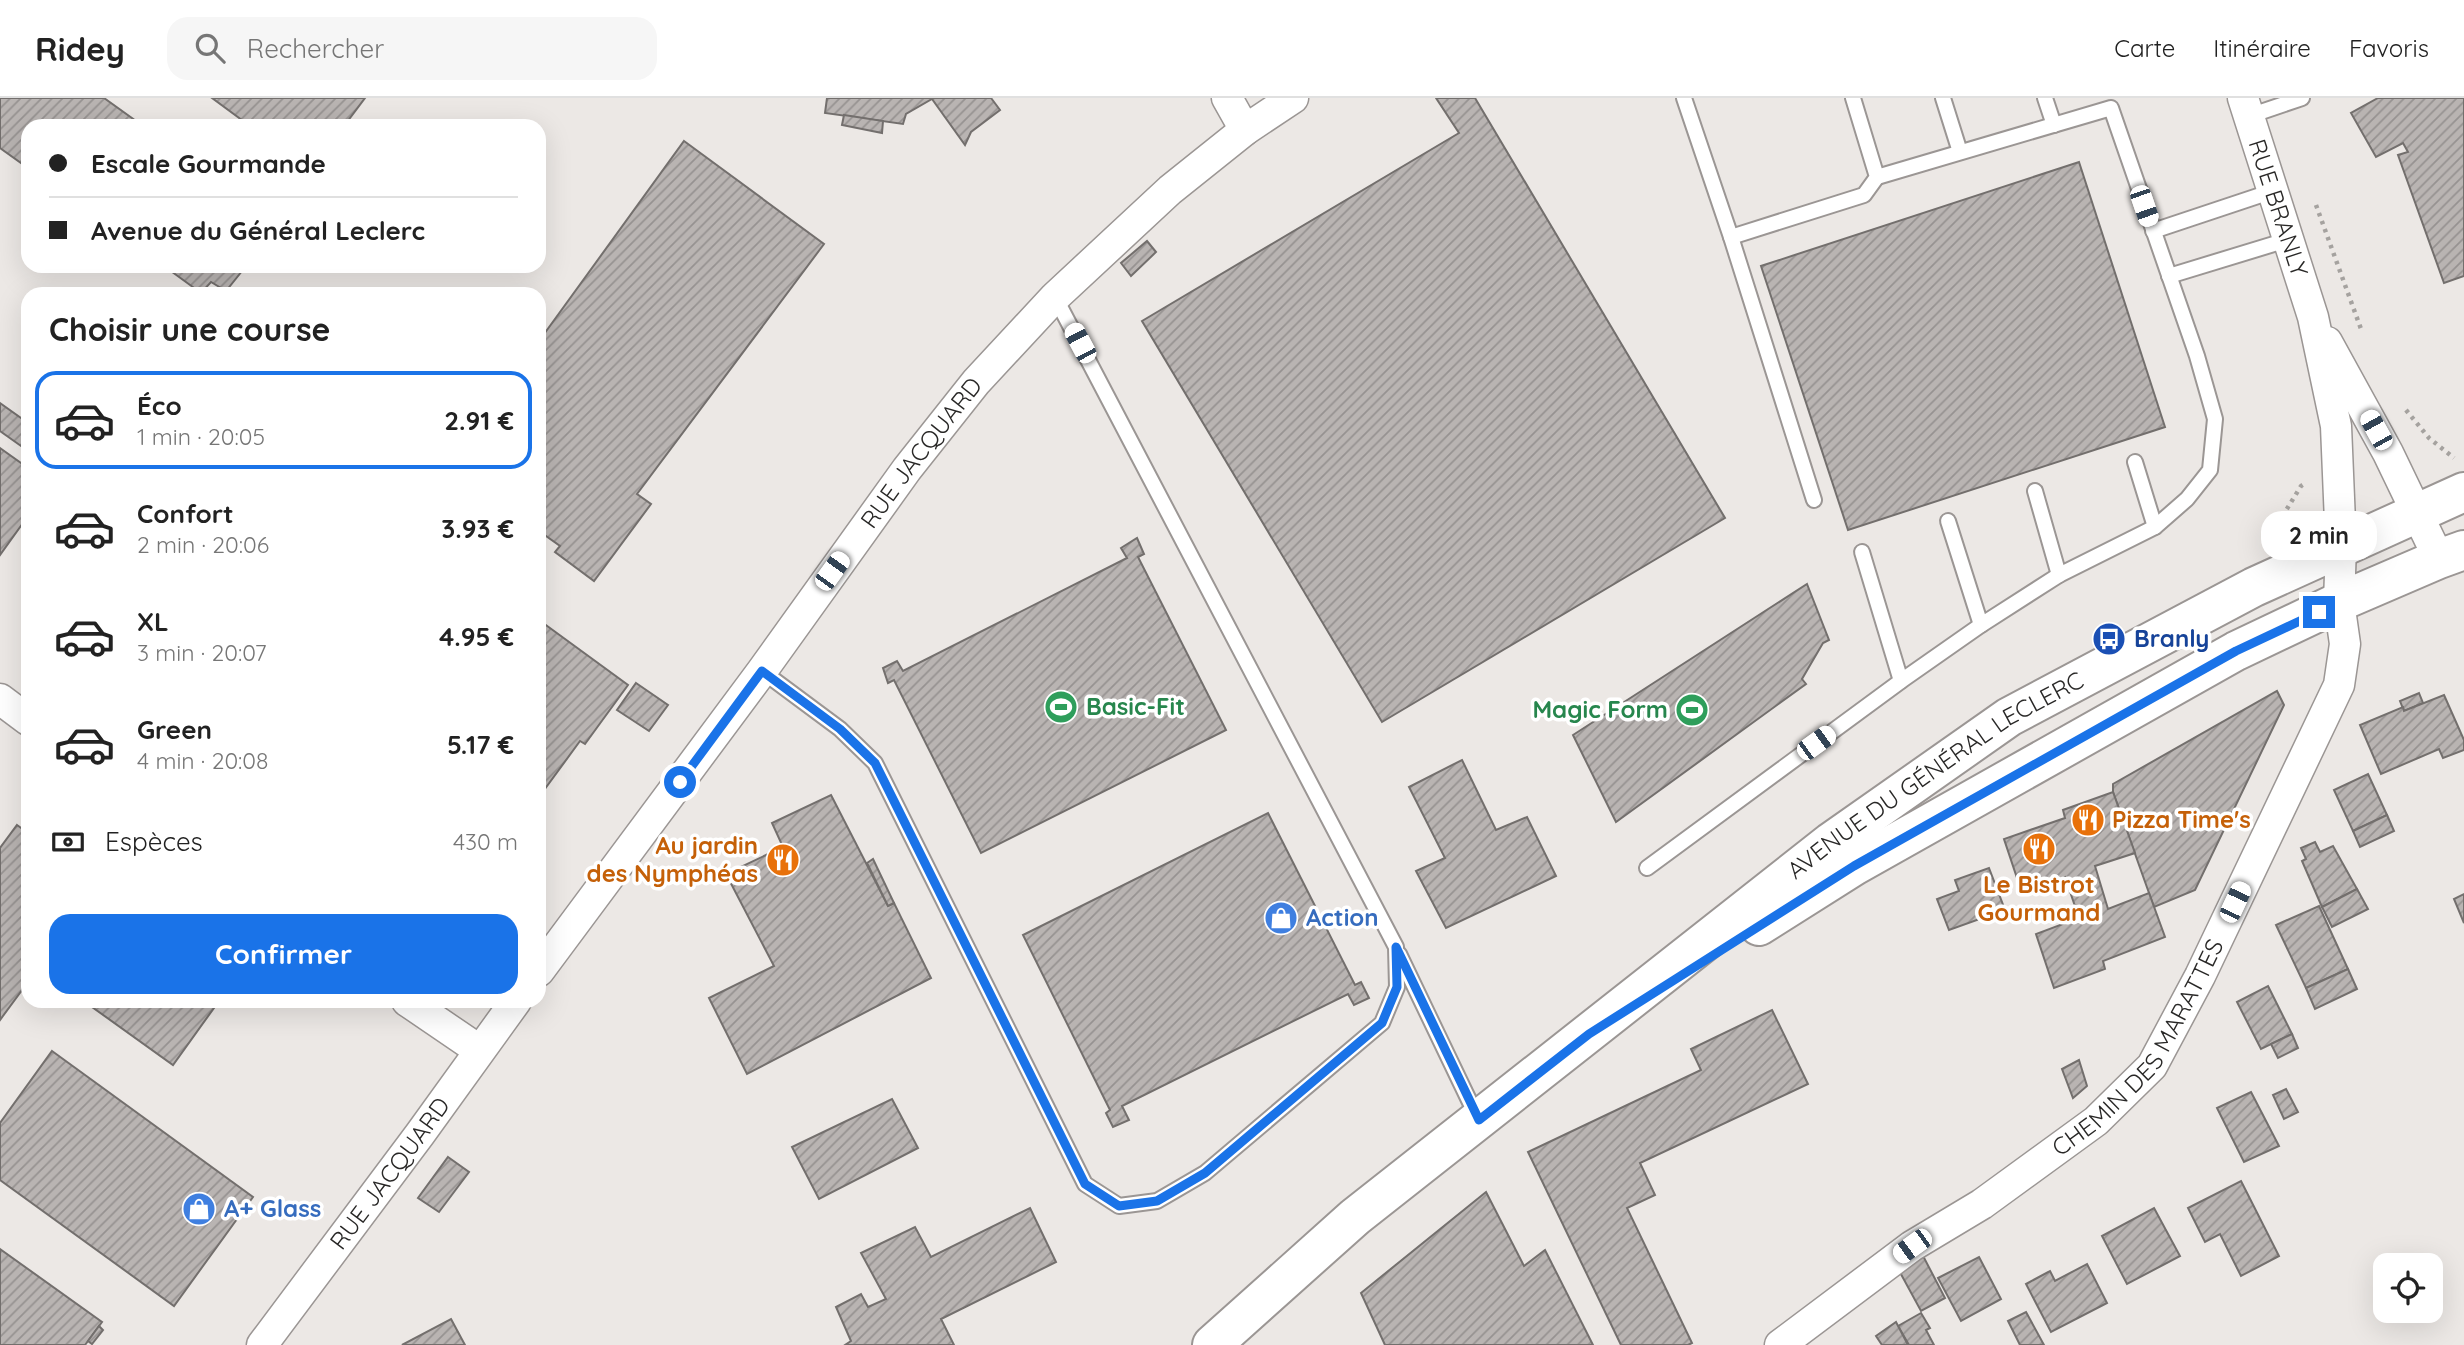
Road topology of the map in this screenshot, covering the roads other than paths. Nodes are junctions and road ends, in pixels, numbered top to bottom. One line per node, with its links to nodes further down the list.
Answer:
1 (1227, 98): 11 (street)
2 (1293, 98): 11 (street, RUE JACQUARD)
3 (1684, 98): 16 (lane)
4 (1853, 98): 13 (lane)
5 (1943, 98): 12 (lane)
6 (2045, 98): 10 (lane)
7 (2302, 98): 9 (lane)
8 (2114, 103): 10 (lane); 15 (lane)
9 (2246, 107): 14 (street, RUE BRANLY)
10 (2054, 125): 12 (lane)
11 (1245, 130): 19 (street, RUE JACQUARD)
12 (1960, 152): 13 (lane)
13 (1877, 177): 16 (lane)
14 (2273, 191): 15 (lane); 17 (street, RUE BRANLY)
15 (2153, 231): 18 (lane)
16 (1731, 237): 24 (lane)
17 (2287, 240): 18 (lane); 20 (street, RUE BRANLY)
18 (2169, 276): 27 (lane)
19 (1055, 297): 34 (street, RUE JACQUARD); 39 (lane)
20 (2314, 317): 25 (street, RUE BRANLY); 28 (street, RUE BRANLY)
21 (2135, 462): 27 (lane)
22 (2462, 480): 25 (main road, AVENUE DU GÉNÉRAL LECLERC)
23 (2035, 491): 31 (lane)
24 (1814, 500)
25 (2416, 513): 28 (main road, AVENUE DU GÉNÉRAL LECLERC); 30 (street, RUE BRANLY)
26 (1948, 521): 33 (lane)
27 (2155, 527): 31 (lane)
28 (2340, 546): 32 (street, CHEMIN DES MARATTES); 43 (main road, AVENUE DU GÉNÉRAL LECLERC)
29 (1862, 552): 35 (lane)
30 (2452, 555): 32 (main road, AVENUE DU GÉNÉRAL LECLERC)
31 (2059, 575): 33 (lane)
32 (2339, 602): 43 (main road, AVENUE DU GÉNÉRAL LECLERC); 48 (street, CHEMIN DES MARATTES)
33 (1981, 625): 35 (lane)
34 (762, 671): 39 (lane); 40 (street, RUE JACQUARD)
35 (1901, 681): 38 (lane)
36 (0, 699): 37 (street)
37 (21, 715)
38 (1647, 868)
39 (1396, 947): 45 (lane)
40 (546, 962)
41 (417, 1008): 44 (street)
42 (511, 1008): 44 (street, RUE JACQUARD)
43 (1589, 1034): 45 (main road, AVENUE DU GÉNÉRAL LECLERC)
44 (480, 1050): 46 (street, RUE JACQUARD)
45 (1479, 1120): 47 (main road, AVENUE DU GÉNÉRAL LECLERC)
46 (262, 1345)
47 (1212, 1345)
48 (1780, 1345)

